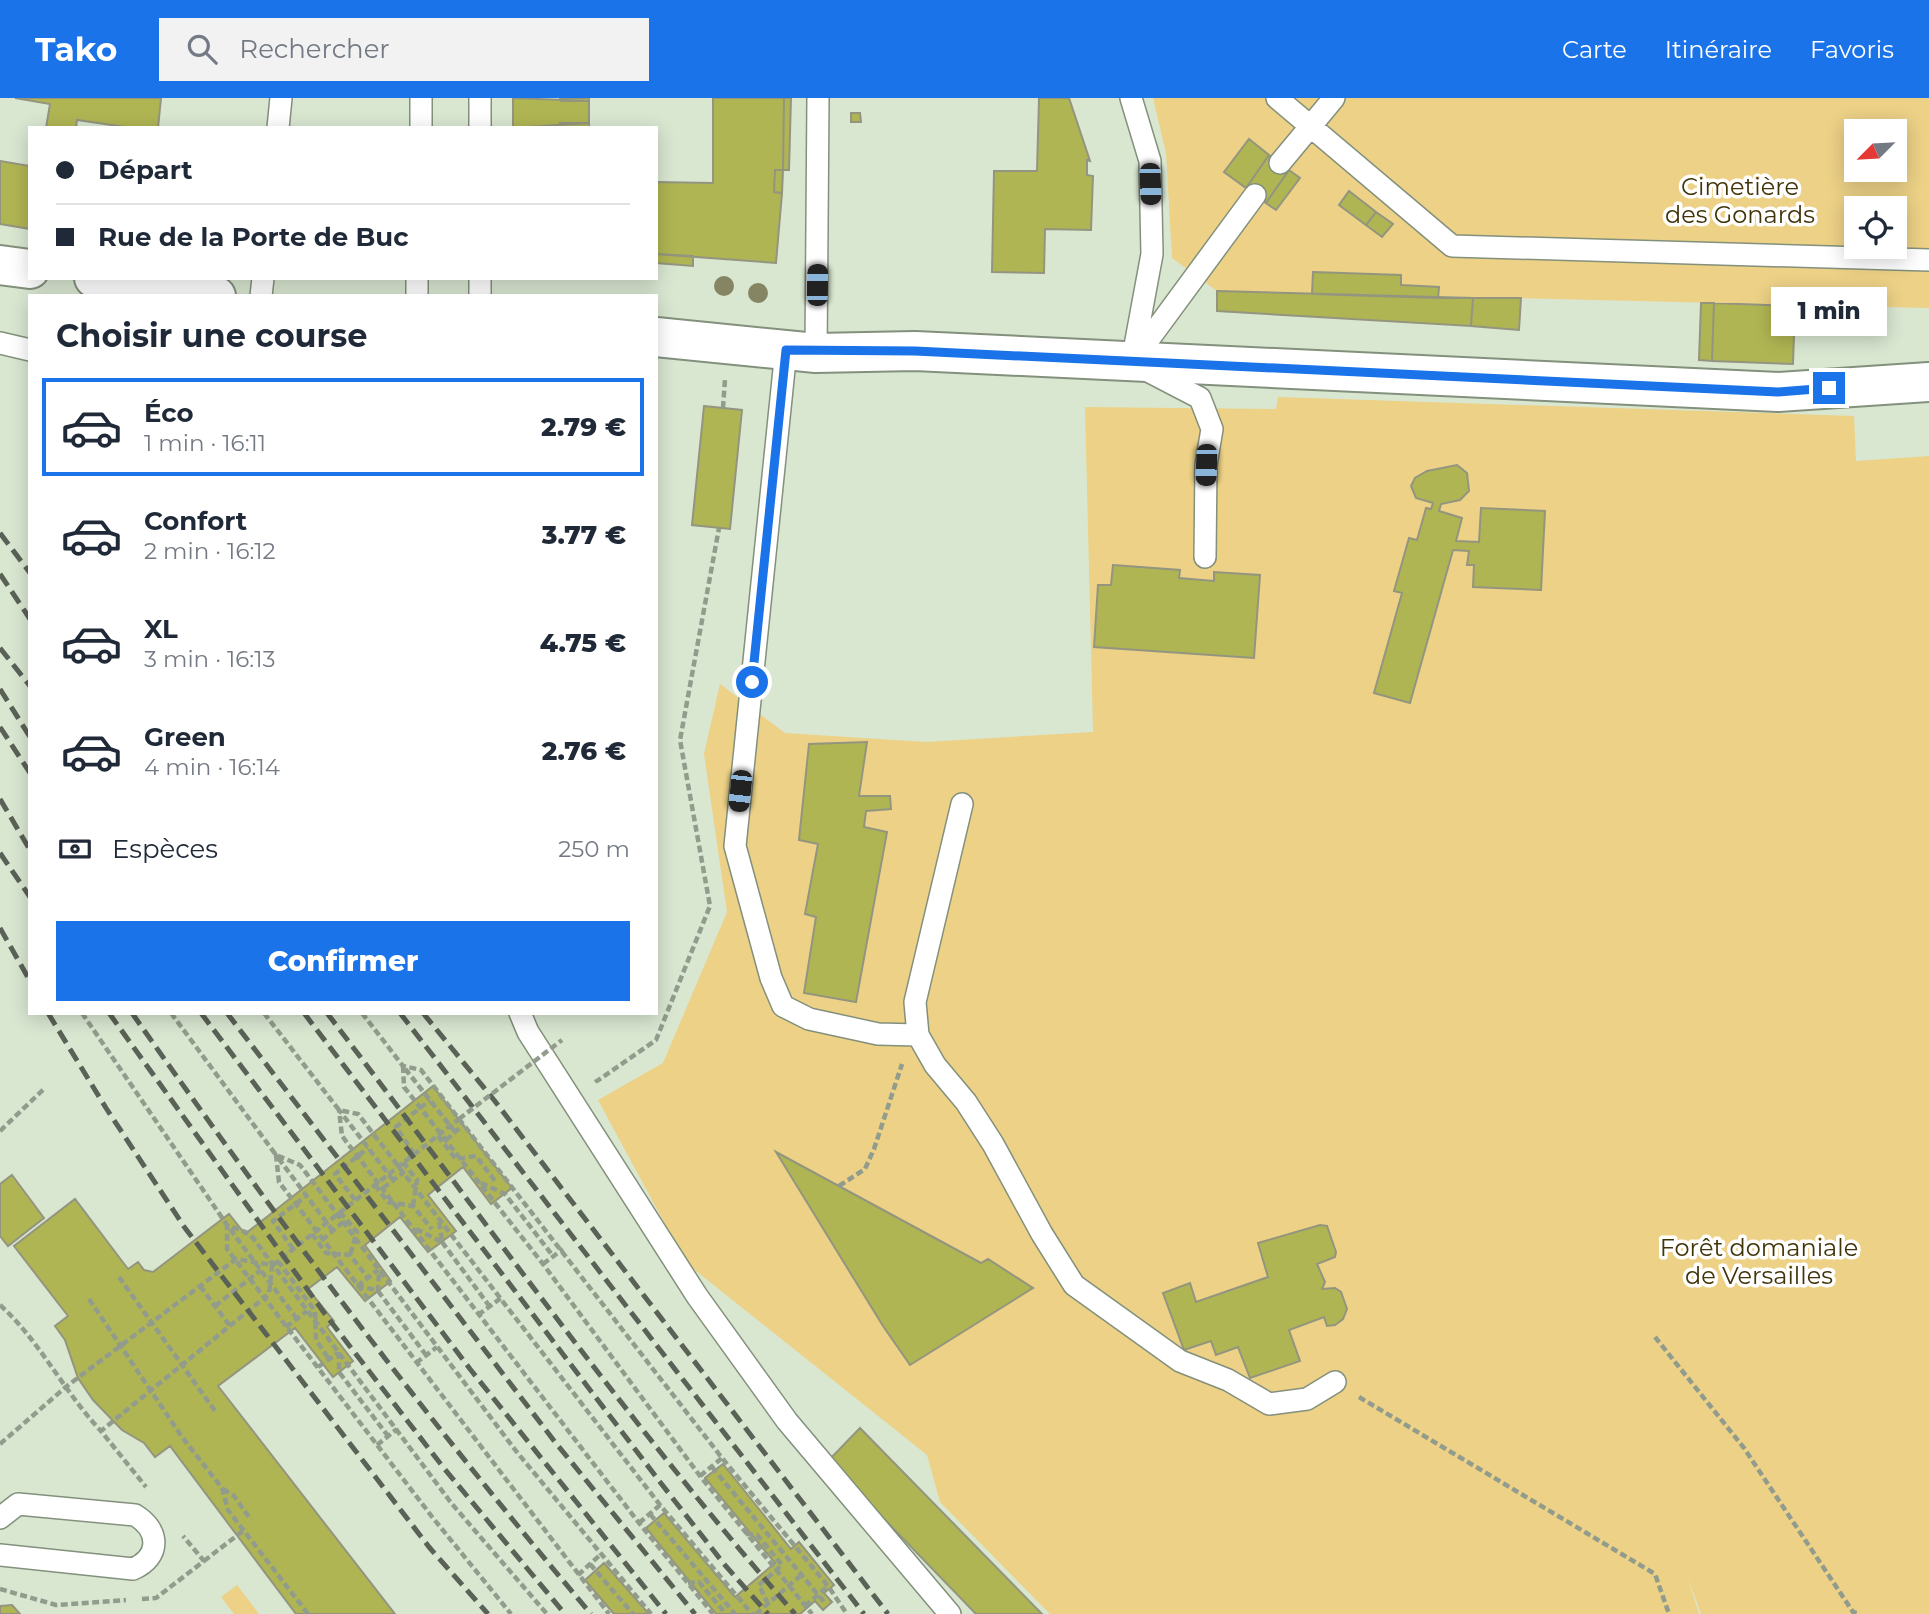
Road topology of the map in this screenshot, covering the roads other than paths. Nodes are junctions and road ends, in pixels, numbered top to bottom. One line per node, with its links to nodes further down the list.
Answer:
1 (281, 98): 9 (lane)
2 (421, 98): 10 (lane)
3 (480, 98): 11 (lane)
4 (818, 98): 22 (lane)
5 (1131, 98): 23 (lane)
6 (1277, 98): 8 (lane)
7 (1334, 98): 8 (lane)
8 (1309, 125): 12 (lane); 14 (lane)
9 (278, 126)
10 (421, 126)
11 (480, 126)
12 (1280, 163)
13 (1255, 195): 23 (lane)
14 (1929, 260)
15 (0, 265): 16 (main road)
16 (28, 269)
17 (108, 280): 18 (main road)
18 (202, 294)
19 (658, 338): 22 (main road)
20 (0, 343): 21 (lane)
21 (28, 350)
22 (801, 352): 23 (main road); 28 (lane)
23 (1132, 362): 24 (main road); 25 (lane)
24 (1929, 382)
25 (1205, 557)
26 (962, 804): 28 (lane)
27 (521, 1015): 32 (lane)
28 (918, 1035): 29 (lane)
29 (1335, 1382)
30 (0, 1518): 31 (lane)
31 (0, 1555)
32 (950, 1614)

